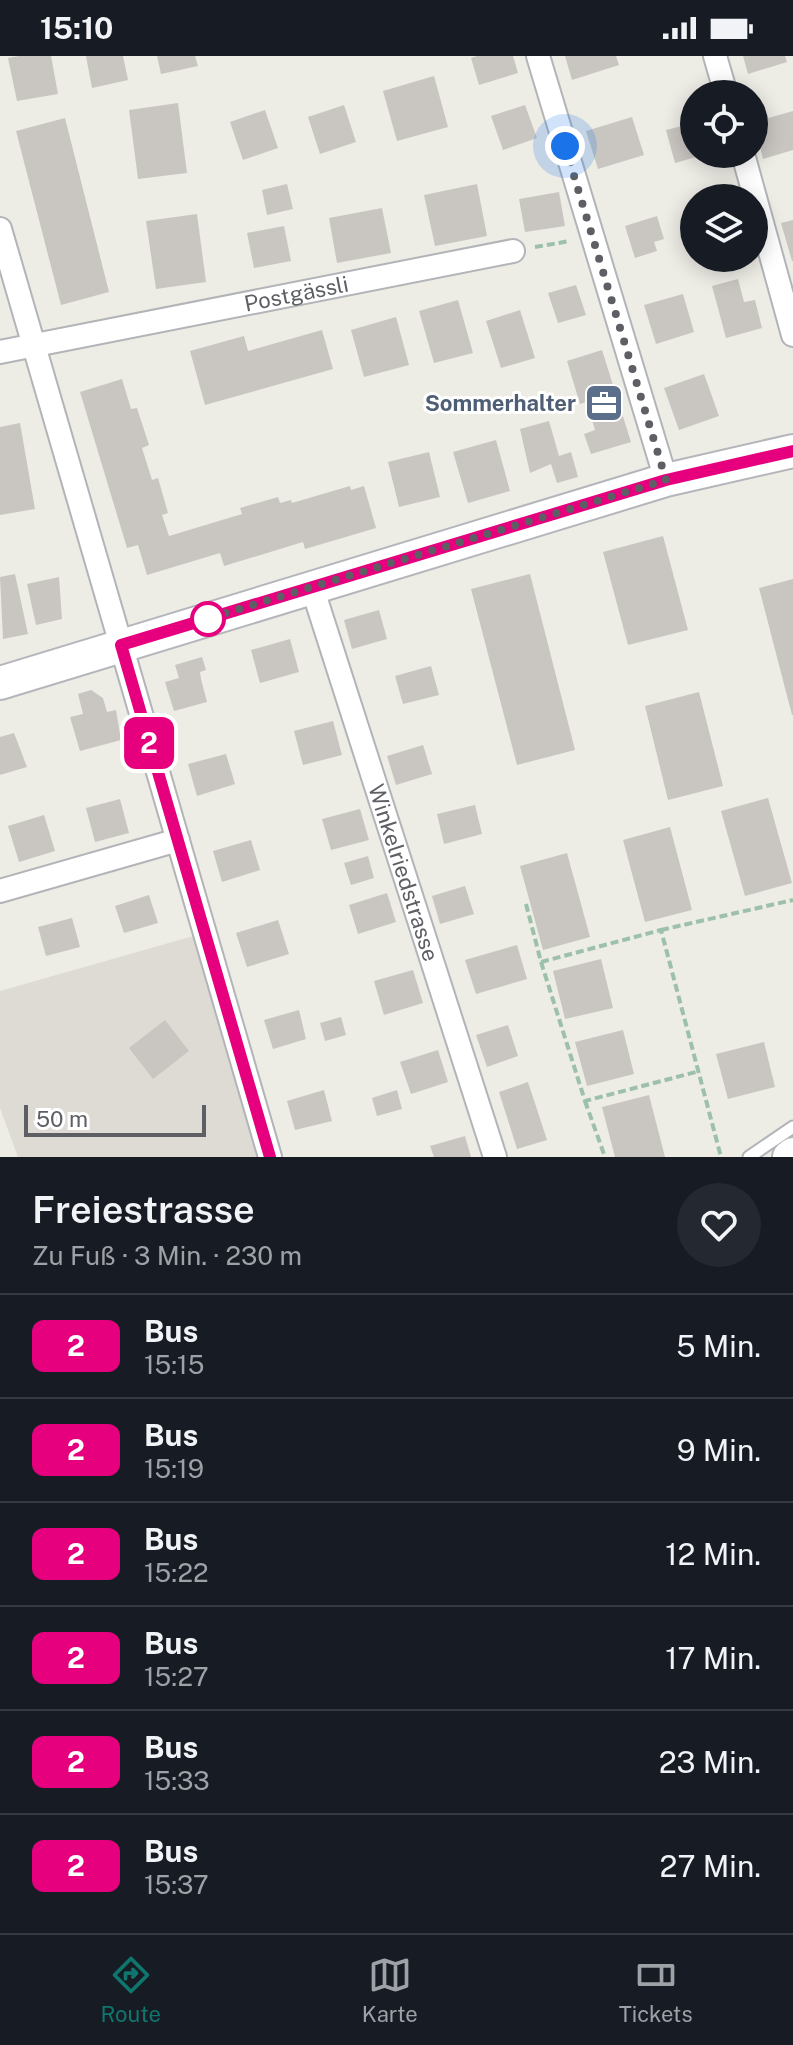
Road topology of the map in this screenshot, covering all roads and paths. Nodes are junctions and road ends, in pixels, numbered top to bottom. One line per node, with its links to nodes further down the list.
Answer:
1 (538, 56): 6 (street)
2 (715, 56): 3 (street)
3 (722, 80)
4 (747, 168): 8 (street)
5 (0, 229): 9 (street)
6 (592, 237): 7 (path); 12 (street)
7 (513, 251): 9 (street, Postgässli)
8 (793, 335)
9 (34, 345): 10 (street, Postgässli); 14 (street)
10 (0, 352)
11 (793, 451): 12 (main road)
12 (666, 480): 13 (main road)
13 (312, 587): 14 (main road); 26 (street, Winkelriedstrasse)
14 (121, 645): 15 (main road); 16 (street)
15 (0, 683)
16 (178, 840): 17 (street); 25 (street)
17 (0, 891)
18 (793, 900): 20 (path)
19 (526, 904): 21 (path)
20 (661, 930): 21 (path); 22 (path)
21 (541, 962): 23 (path)
22 (696, 1072): 23 (path); 28 (path)
23 (585, 1101): 27 (path)
24 (793, 1127): 29 (lane)
25 (270, 1157)
26 (495, 1157)
27 (605, 1157)
28 (721, 1157)
29 (749, 1157)

